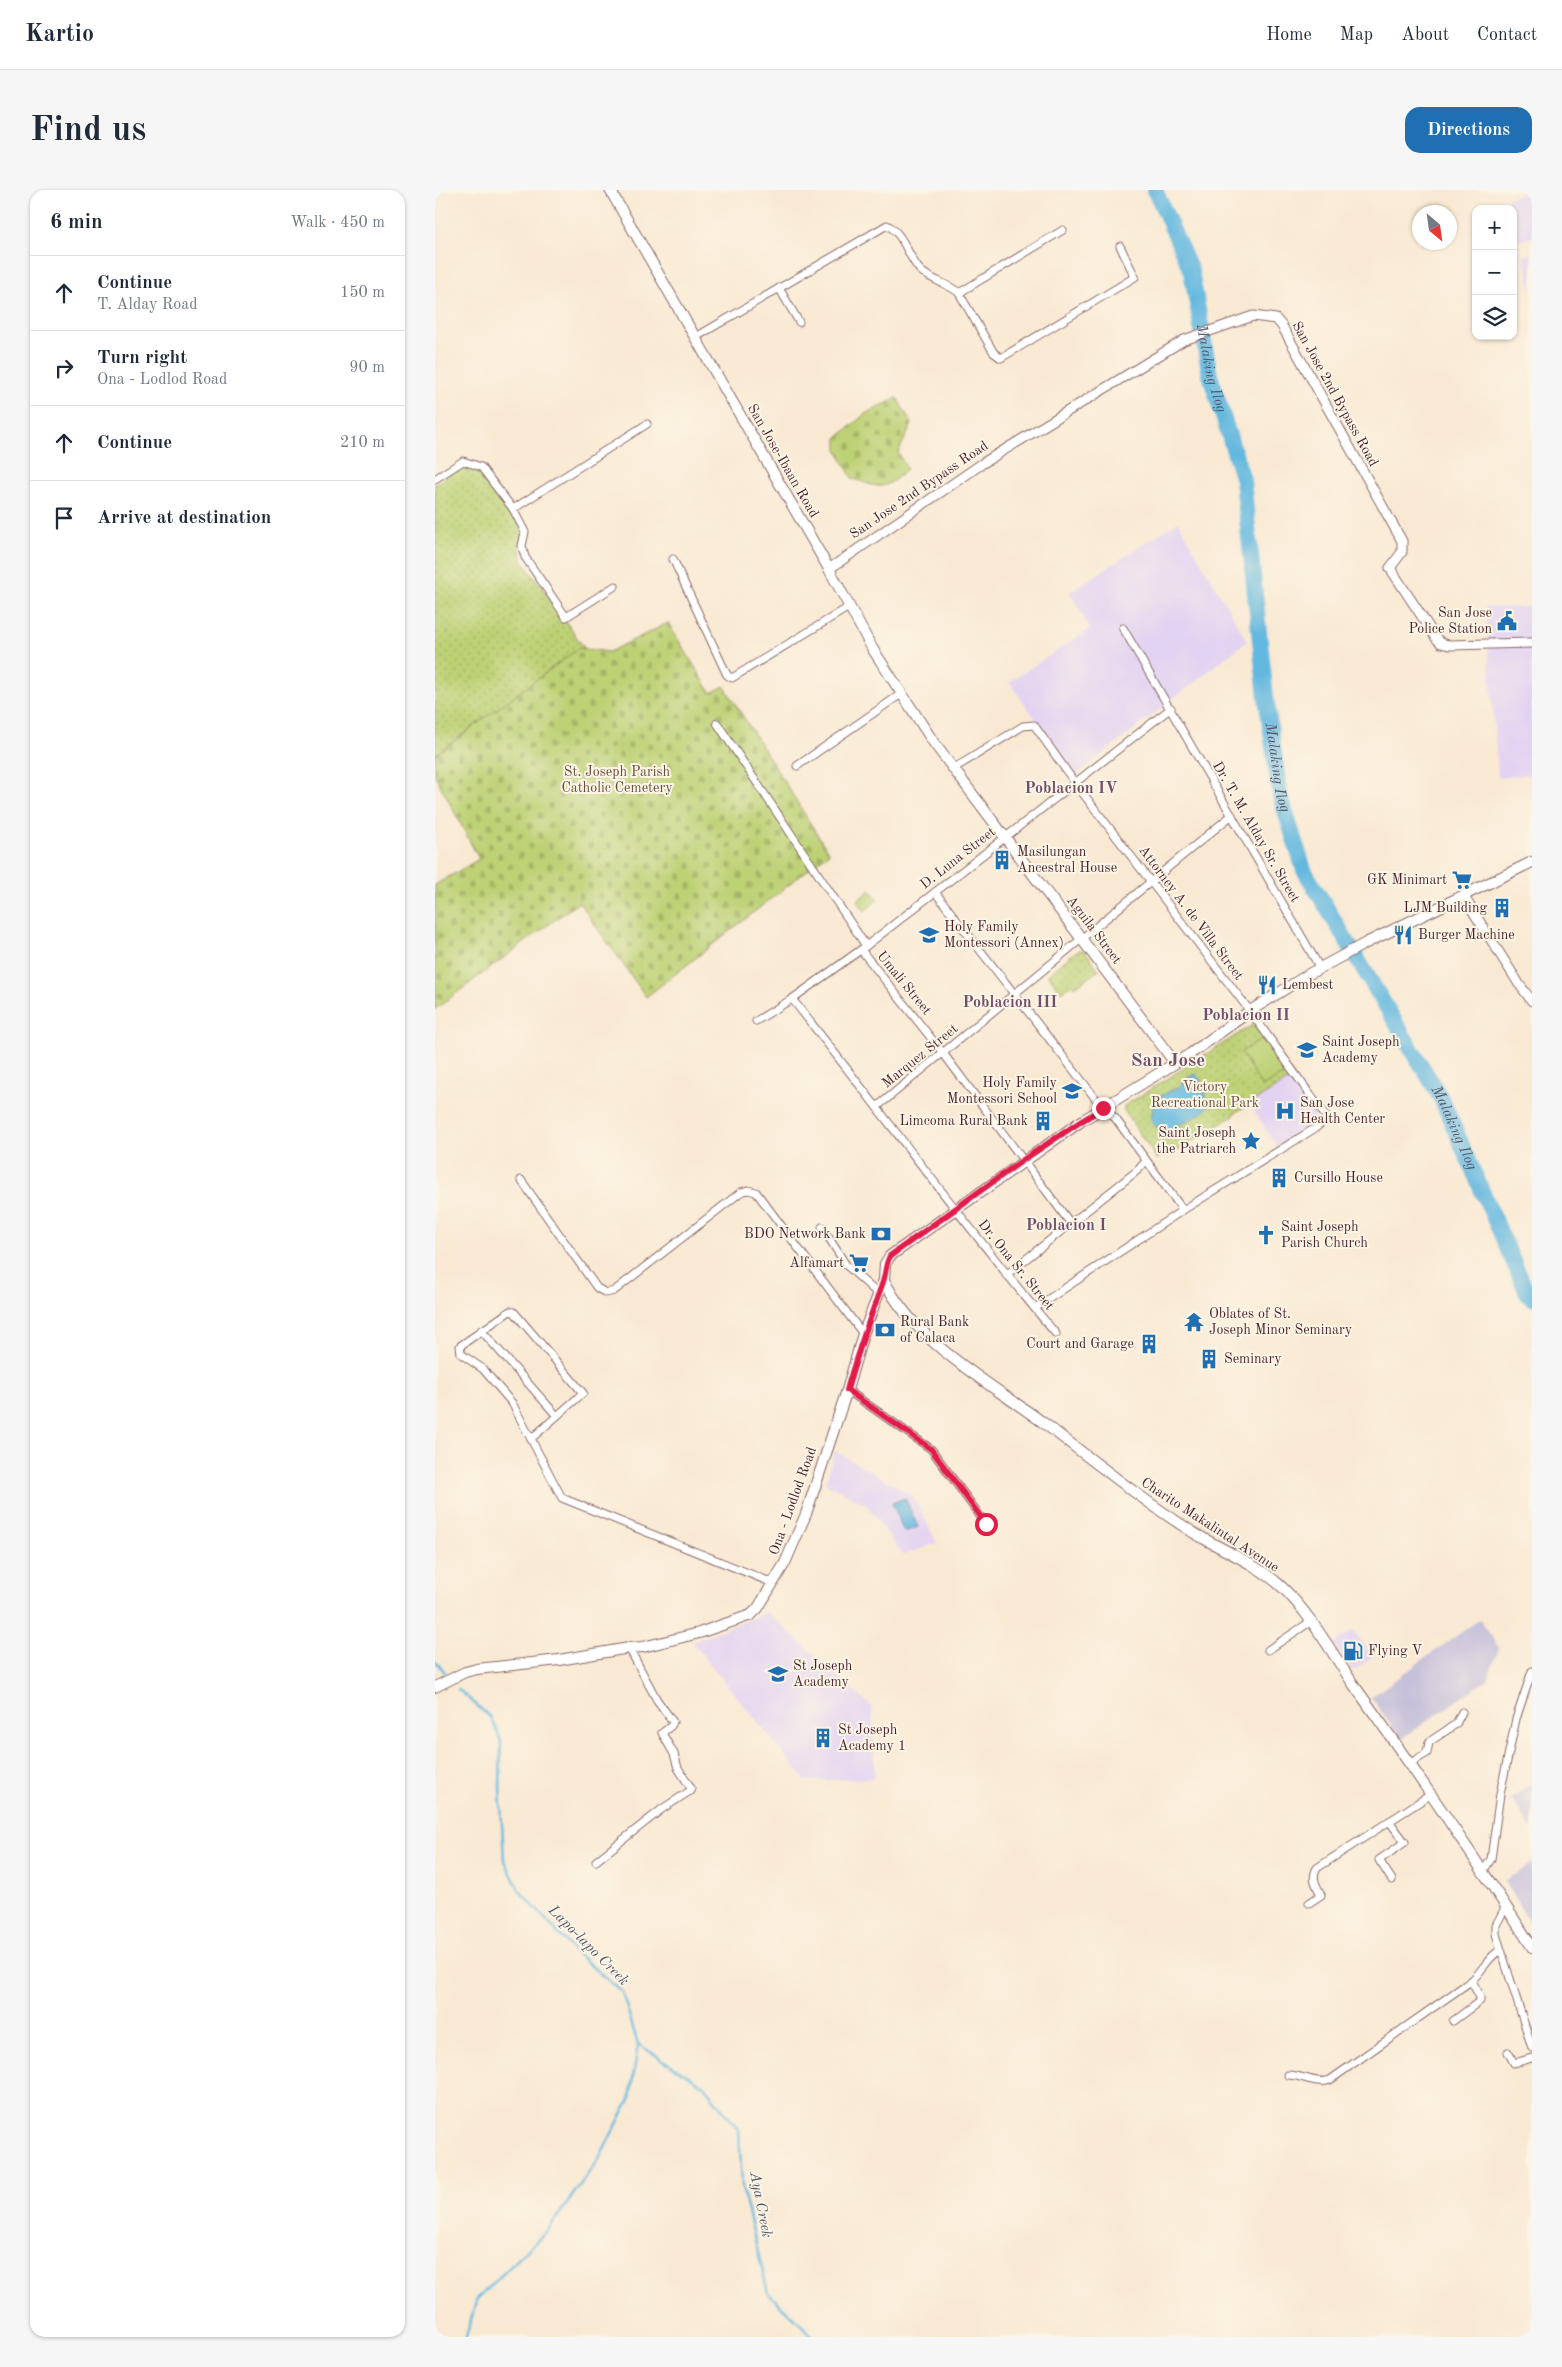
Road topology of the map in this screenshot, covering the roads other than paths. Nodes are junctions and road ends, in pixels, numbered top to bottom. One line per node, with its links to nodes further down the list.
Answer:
1 (610, 190): 7 (main road, San Jose-Ibaan Road)
2 (1063, 230): 5 (street)
3 (1120, 246): 5 (street)
4 (779, 288): 5 (street); 6 (street); 7 (street)
5 (959, 293)
6 (799, 322)
7 (696, 337): 12 (main road, San Jose-Ibaan Road)
8 (647, 424): 10 (street)
9 (435, 479): 10 (street)
10 (513, 509): 13 (street)
11 (673, 559): 14 (street)
12 (829, 569): 14 (main road, San Jose-Ibaan Road); 16 (street, San Jose 2nd Bypass Road)
13 (615, 586)
14 (849, 607): 17 (main road, San Jose-Ibaan Road)
15 (1123, 628): 18 (street, Dr. T. M. Alday Sr. Street)
16 (1532, 643)
17 (901, 694): 20 (main road, San Jose-Ibaan Road); 21 (street)
18 (1171, 708): 23 (street, D. Luna Street); 24 (street, Dr. T. M. Alday Sr. Street)
19 (717, 724): 31 (street, Umali Street)
20 (934, 743): 22 (main road, Aguila Street)
21 (797, 766)
22 (953, 768): 23 (street, Attorney A. de Villa Street); 25 (main road, Aguila Street)
23 (1075, 783): 25 (street, D. Luna Street); 27 (street, Attorney A. de Villa Street)
24 (1232, 815): 27 (street, Marquez Street); 32 (street, Dr. T. M. Alday Sr. Street)
25 (1005, 837): 28 (street, D. Luna Street); 30 (main road, Aguila Street)
26 (1532, 862): 29 (main road, Ona - Lodlod Road)
27 (1152, 881): 30 (street, Marquez Street); 36 (street, Attorney A. de Villa Street)
28 (935, 892): 31 (street, D. Luna Street); 33 (street)
29 (1463, 897): 32 (main road, Ona - Lodlod Road); 35 (street)
30 (1083, 938): 33 (street, Marquez Street); 39 (main road, Aguila Street)
31 (864, 948): 34 (street, D. Luna Street); 38 (street, Umali Street)
32 (1320, 968): 36 (main road, Ona - Lodlod Road)
33 (1016, 994): 38 (street, Marquez Street); 41 (street)
34 (792, 999): 37 (street, D. Luna Street); 40 (street, Dr. Ona Sr. Street)
35 (1532, 1001)
36 (1251, 1011): 39 (main road, Ona - Lodlod Road); 46 (street, Attorney A. de Villa Street)
37 (756, 1021)
38 (943, 1053): 40 (street, Marquez Street); 42 (street, Umali Street)
39 (1175, 1063): 41 (main road, Ona - Lodlod Road)
40 (877, 1106): 45 (street, Dr. Ona Sr. Street)
41 (1103, 1108): 42 (main road, Ona - Lodlod Road); 43 (street)
42 (1023, 1160): 45 (main road, Ona - Lodlod Road); 47 (street, Umali Street)
43 (1146, 1161): 46 (street); 47 (street)
44 (521, 1180): 54 (street)
45 (954, 1209): 49 (street, Dr. Ona Sr. Street); 50 (main road, Ona - Lodlod Road)
46 (1183, 1210): 52 (street)
47 (1071, 1224): 49 (street)
48 (822, 1227): 51 (street)
49 (1007, 1276): 52 (street, Dr. Ona Sr. Street)
50 (883, 1280): 51 (main road, Ona - Lodlod Road); 61 (main road, Charito Makalintal Avenue)
51 (877, 1294): 54 (main road, Ona - Lodlod Road)
52 (1035, 1308): 55 (street, Dr. Ona Sr. Street)
53 (481, 1330): 57 (street); 57 (street); 58 (street)
54 (863, 1334): 56 (main road, Ona - Lodlod Road)
55 (1056, 1334)
56 (847, 1390): 59 (street); 60 (main road, Ona - Lodlod Road)
57 (557, 1416): 58 (street)
58 (531, 1438): 60 (street)
59 (986, 1524)
60 (773, 1584): 62 (main road, Ona - Lodlod Road)
61 (1310, 1622): 63 (street); 67 (main road, Charito Makalintal Avenue)
62 (629, 1648): 65 (main road, Ona - Lodlod Road); 70 (street)
63 (1267, 1650)
64 (1532, 1671): 71 (street)
65 (435, 1687)
66 (1462, 1712): 67 (street)
67 (1409, 1764): 68 (main road, Charito Makalintal Avenue)
68 (1430, 1795): 69 (street); 71 (main road, Charito Makalintal Avenue)
69 (1389, 1821): 72 (street); 73 (street)
70 (595, 1861)
71 (1482, 1873): 74 (main road, Charito Makalintal Avenue)
72 (1392, 1880)
73 (1309, 1903)
74 (1506, 1906): 75 (main road, Charito Makalintal Avenue); 76 (street)
75 (1532, 1947)
76 (1499, 1950): 77 (street); 79 (street)
77 (1471, 1981): 78 (street); 82 (street)
78 (1453, 2021)
79 (1532, 2048)
80 (1508, 2052): 81 (street)
81 (1532, 2058)
82 (1288, 2076)

